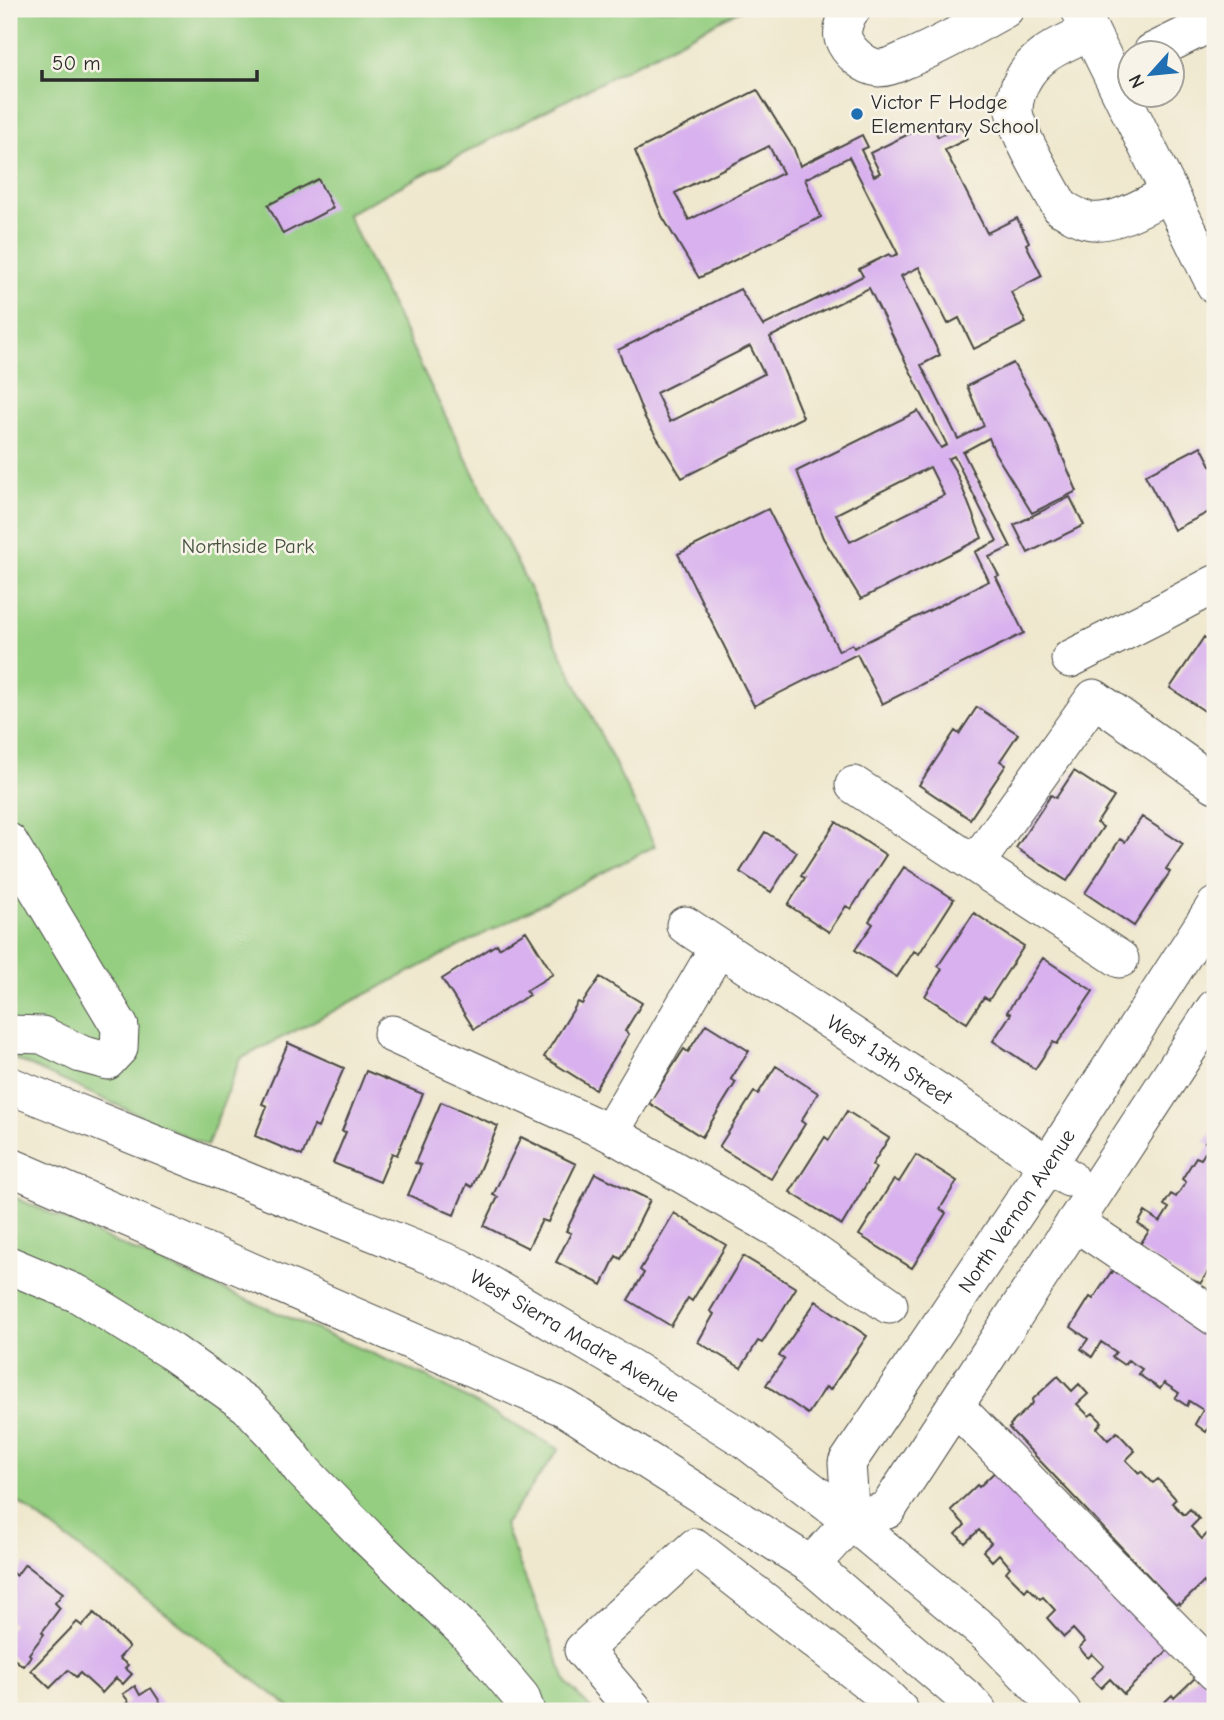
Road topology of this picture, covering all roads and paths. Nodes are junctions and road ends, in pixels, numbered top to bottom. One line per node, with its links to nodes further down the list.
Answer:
1 (852, 9): 2 (street)
2 (1005, 9)
3 (1085, 20): 6 (street); 8 (street)
4 (1215, 20): 5 (street)
5 (1180, 38)
6 (1116, 63)
7 (1136, 108): 8 (street)
8 (1170, 193): 9 (street)
9 (1215, 285)
10 (1215, 584): 11 (street)
11 (1070, 659)
12 (1215, 784): 15 (street)
13 (854, 785): 15 (street)
14 (9, 842): 22 (street)
15 (976, 863): 19 (street)
16 (1215, 906): 25 (street, North Vernon Avenue)
17 (685, 925): 18 (street, West 13th Street)
18 (718, 948): 24 (street); 25 (street, West 13th Street)
19 (1120, 959)
20 (1215, 1007): 27 (street)
21 (392, 1034): 24 (street)
22 (9, 1035)
23 (9, 1085): 32 (street, West Sierra Madre Avenue)
24 (610, 1133): 30 (street)
25 (1048, 1165): 27 (street, West 13th Street); 32 (street, North Vernon Avenue)
26 (9, 1166): 33 (street)
27 (1084, 1208): 29 (street, West 13th Street); 31 (street)
28 (9, 1265): 35 (street)
29 (1211, 1304)
30 (890, 1305)
31 (956, 1406): 32 (street); 34 (street)
32 (851, 1521): 33 (street); 39 (street, West Sierra Madre Avenue)
33 (811, 1565): 38 (street)
34 (1215, 1672)
35 (526, 1711)
36 (635, 1711): 37 (street)
37 (900, 1711)
38 (978, 1711)
39 (1062, 1711)

